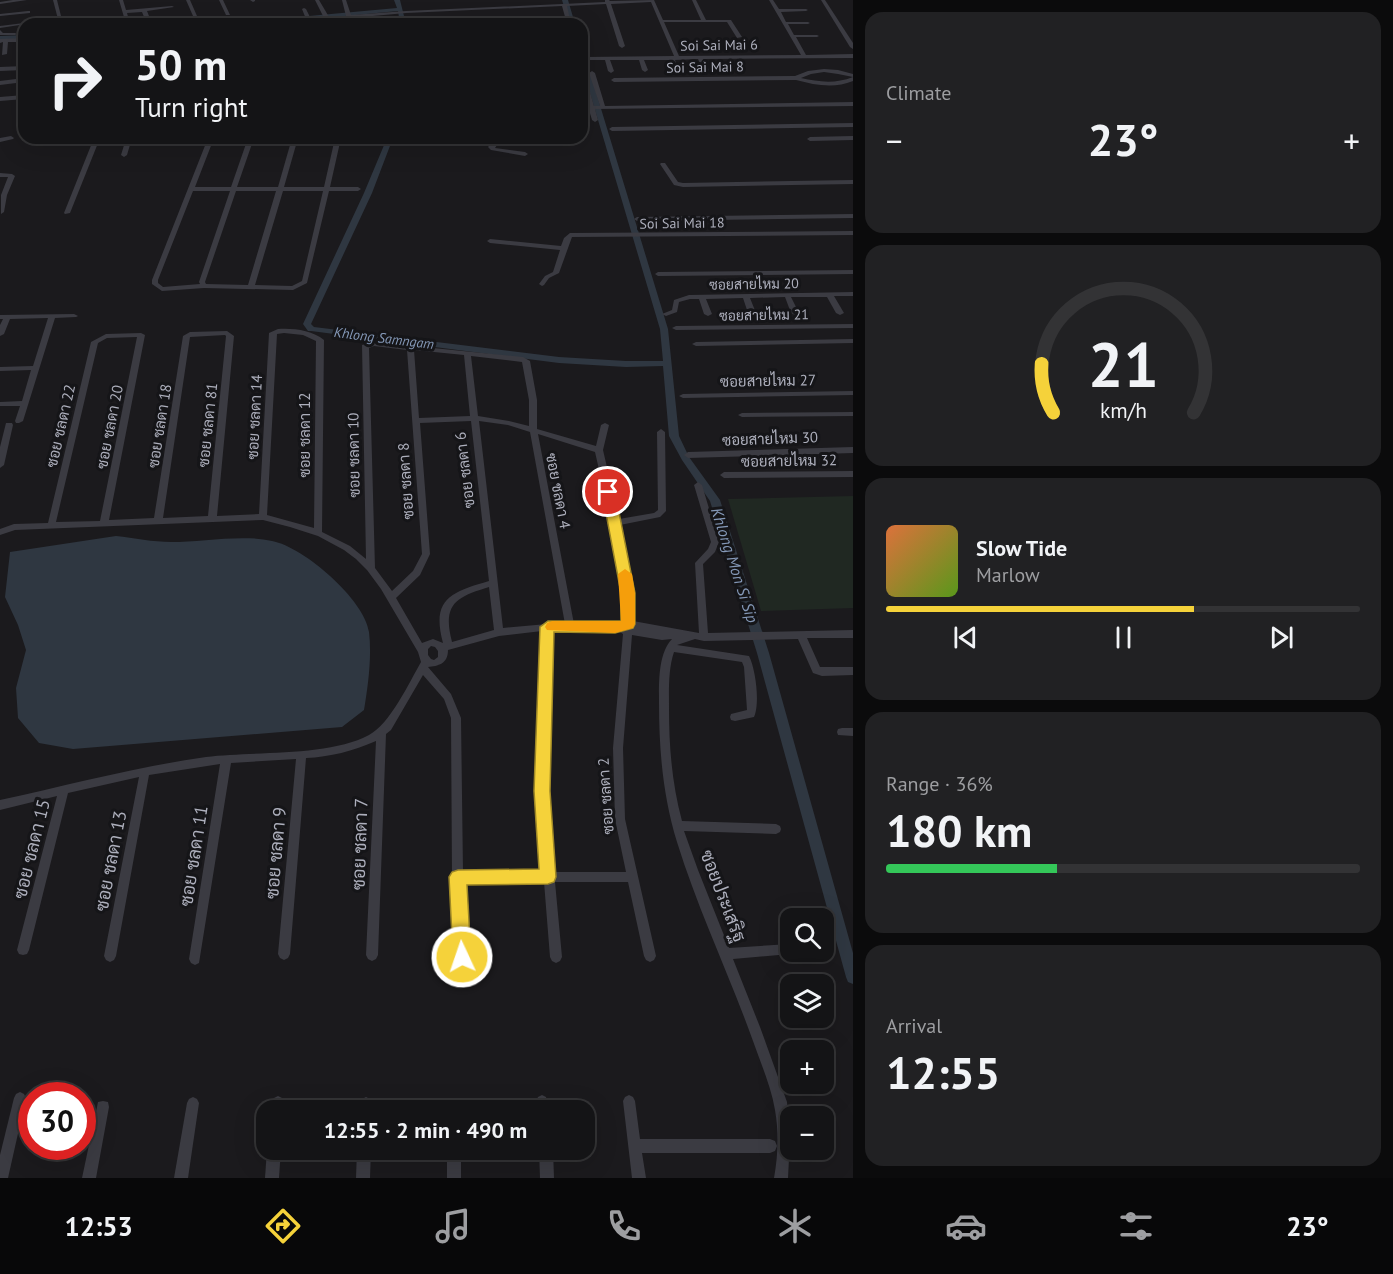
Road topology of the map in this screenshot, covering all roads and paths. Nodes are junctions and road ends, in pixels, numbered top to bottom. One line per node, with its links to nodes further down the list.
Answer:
1 (25, 0): 15 (street)
2 (56, 0): 32 (street)
3 (121, 0): 25 (street)
4 (188, 0): 29 (street)
5 (221, 0): 26 (street)
6 (316, 0): 31 (street)
7 (344, 0): 27 (street)
8 (472, 0): 20 (street)
9 (519, 0): 18 (street)
10 (652, 0): 14 (street); 39 (street)
11 (694, 0): 40 (street)
12 (771, 0): 23 (street)
13 (823, 0): 52 (street)
14 (607, 1): 16 (street); 51 (street)
15 (0, 3)
16 (565, 5): 18 (street); 38 (street)
17 (172, 7): 21 (street)
18 (522, 7): 20 (street)
19 (304, 9): 35 (street)
20 (476, 9): 30 (street)
21 (144, 10): 25 (street); 34 (street)
22 (806, 10): 23 (street)
23 (777, 11): 42 (street)
24 (28, 12): 28 (street)
25 (124, 12): 33 (street)
26 (228, 14)
27 (349, 14): 30 (street); 31 (street)
28 (0, 15)
29 (195, 15)
30 (365, 15): 37 (street)
31 (326, 17): 36 (street)
32 (60, 18)
33 (126, 18)
34 (147, 18)
35 (308, 18)
36 (318, 18)
37 (365, 18)
38 (568, 18)
39 (661, 21): 40 (street); 57 (street)
40 (704, 21): 48 (street)
41 (808, 22): 42 (street)
42 (785, 23): 46 (street)
43 (18, 26): 44 (street)
44 (0, 29): 45 (street)
45 (15, 34)
46 (792, 36): 47 (street); 54 (street)
47 (817, 36)
48 (739, 37)
49 (18, 40): 50 (street)
50 (3, 41): 53 (street)
51 (622, 46)
52 (853, 47)
53 (4, 54)
54 (804, 56): 55 (street, Soi Sai Mai 6); 58 (street, Soi Sai Mai 6)
55 (853, 56)
56 (641, 58): 57 (street, Soi Sai Mai 6); 60 (street, Soi Sai Mai 6); 63 (street)
57 (674, 58): 58 (street, Soi Sai Mai 6); 64 (street)
58 (700, 58): 65 (street)
59 (588, 59): 60 (street, Soi Sai Mai 6)
60 (607, 59): 66 (street)
61 (18, 68): 62 (street)
62 (0, 69)
63 (645, 70)
64 (676, 70)
65 (706, 70)
66 (610, 71)
67 (592, 73): 79 (street)
68 (853, 77): 69 (street, Soi Sai Mai 8); 69 (street, Soi Sai Mai 8)
69 (796, 78): 71 (street, Soi Sai Mai 8)
70 (18, 80): 72 (street)
71 (614, 80)
72 (0, 82)
73 (588, 94): 78 (street)
74 (18, 98): 75 (street)
75 (0, 99)
76 (853, 104): 79 (street)
77 (588, 108): 78 (street)
78 (592, 108): 79 (street); 80 (street)
79 (602, 108)
80 (595, 120)
81 (853, 125): 82 (street)
82 (658, 128): 83 (street); 86 (street)
83 (612, 129)
84 (10, 138): 88 (street)
85 (853, 138): 87 (street)
86 (661, 139)
87 (810, 139)
88 (0, 140)
89 (90, 144): 108 (street)
90 (127, 144): 97 (street)
91 (209, 144): 101 (street)
92 (249, 144): 105 (street)
93 (293, 144): 102 (street)
94 (337, 144): 103 (street)
95 (492, 144): 96 (street)
96 (525, 154)
97 (123, 155)
98 (663, 164): 100 (street)
99 (0, 175): 106 (street)
100 (853, 182)
101 (191, 189): 105 (street); 117 (street)
102 (279, 189): 103 (street); 105 (street); 118 (street)
103 (326, 189): 104 (street); 118 (street)
104 (358, 189)
105 (231, 190): 117 (street)
106 (2, 195): 107 (street)
107 (2, 212)
108 (67, 213)
109 (853, 216): 110 (street)
110 (637, 219)
111 (853, 233): 113 (street, Soi Sai Mai 18)
112 (490, 241): 113 (street)
113 (564, 248): 116 (street)
114 (853, 272): 115 (street)
115 (658, 274)
116 (542, 284)
117 (204, 286): 118 (street)
118 (251, 288)
119 (853, 294): 121 (street, ซอยสายไหม 20)
120 (787, 295): 121 (street, ซอยสายไหม 20); 123 (street, ซอยสายไหม 20); 125 (street)
121 (830, 295): 126 (street)
122 (701, 296): 123 (street, ซอยสายไหม 20); 127 (street, ซอยสายไหม 20); 128 (street)
123 (746, 296): 124 (street)
124 (752, 313)
125 (795, 313)
126 (840, 313)
127 (666, 314)
128 (708, 314)
129 (52, 316): 130 (street); 131 (street); 142 (street)
130 (74, 316)
131 (3, 317): 134 (street)
132 (853, 326): 133 (street, ซอยสายไหม 21)
133 (676, 328)
134 (0, 334)
135 (230, 334): 165 (street, ซอย ชลดา 81); 166 (street, ซอย ชลดา 18)
136 (141, 335): 168 (street, ซอย ชลดา 20); 169 (street, ซอย ชลดา 22)
137 (318, 338): 164 (street, ซอย ชลดา 14); 171 (street, ซอย ชลดา 12)
138 (853, 341): 139 (street)
139 (696, 344)
140 (410, 347): 141 (street); 152 (street, ซอย ชลดา 8); 172 (street, ซอย ชลดา 10)
141 (467, 353): 150 (street, ซอย ชลดา 6); 155 (street, ซอย ชลดา 4)
142 (35, 368): 143 (street); 146 (street)
143 (0, 369)
144 (853, 393): 145 (street, ซอยสายไหม 27)
145 (683, 396)
146 (24, 403): 147 (street); 151 (street)
147 (0, 404)
148 (853, 414): 149 (street)
149 (742, 415)
150 (474, 418): 152 (street); 155 (street); 173 (street, ซอย ชลดา 6)
151 (19, 421)
152 (416, 421): 174 (street, ซอย ชลดา 8)
153 (9, 425): 160 (street)
154 (605, 425): 157 (street)
155 (533, 429): 157 (street); 176 (street, ซอย ชลดา 4)
156 (661, 432): 167 (street)
157 (599, 450): 167 (street, ซอย ชลดา 2)
158 (853, 450): 159 (street, ซอยสายไหม 30)
159 (688, 455)
160 (0, 465)
161 (853, 474): 162 (street, ซอยสายไหม 32)
162 (724, 476)
163 (698, 485): 181 (street)
164 (263, 517): 165 (street); 171 (street)
165 (212, 519): 166 (street)
166 (158, 521): 168 (street)
167 (615, 523): 177 (street, ซอย ชลดา 2)
168 (104, 524): 169 (street)
169 (51, 526): 170 (street)
170 (0, 532)
171 (318, 533): 172 (street)
172 (371, 568): 174 (street)
173 (493, 583): 178 (street, ซอย ชลดา 6); 182 (street)
174 (390, 598): 184 (street)
175 (548, 627): 176 (street); 178 (street); 197 (street)
176 (570, 627): 177 (street)
177 (628, 628): 181 (street); 198 (street, ซอย ชลดา 2)
178 (500, 632): 182 (street)
179 (853, 634): 180 (street)
180 (801, 635): 181 (street); 186 (street)
181 (695, 636): 183 (street)
182 (446, 647): 184 (street); 185 (street)
183 (670, 648): 187 (street); 194 (street, ซอยประเสริฐ)
184 (422, 650): 185 (street)
185 (425, 665): 188 (street); 196 (street)
186 (853, 671)
187 (735, 717)
188 (381, 734): 189 (street); 203 (street, ซอย ชลดา 7)
189 (301, 755): 190 (street); 201 (street, ซอย ชลดา 9)
190 (226, 759): 191 (street); 208 (street, ซอย ชลดา 11)
191 (145, 771): 192 (street); 204 (street, ซอย ชลดา 13)
192 (63, 791): 193 (street); 199 (street, ซอย ชลดา 15)
193 (0, 805)
194 (678, 826): 195 (street); 202 (street, ซอยประเสริฐ)
195 (776, 830)
196 (458, 877): 197 (street); 206 (street)
197 (548, 877): 198 (street); 207 (street)
198 (632, 877): 205 (street, ซอย ชลดา 2)
199 (23, 950)
200 (780, 950): 202 (street)
201 (284, 954)
202 (726, 954): 227 (street, ซอยประเสริฐ)
203 (372, 955)
204 (110, 956)
205 (650, 956)
206 (462, 957)
207 (556, 957)
208 (195, 958)
209 (629, 1101): 213 (street)
210 (193, 1103): 221 (street)
211 (18, 1106): 219 (street)
212 (103, 1107): 220 (street)
213 (635, 1146): 214 (street); 226 (street)
214 (770, 1146)
215 (273, 1160): 222 (street)
216 (364, 1160): 223 (street)
217 (454, 1160): 224 (street)
218 (547, 1160): 225 (street)
219 (1, 1178)
220 (89, 1178)
221 (181, 1178)
222 (272, 1178)
223 (363, 1178)
224 (454, 1178)
225 (548, 1178)
226 (639, 1178)
227 (781, 1178)

